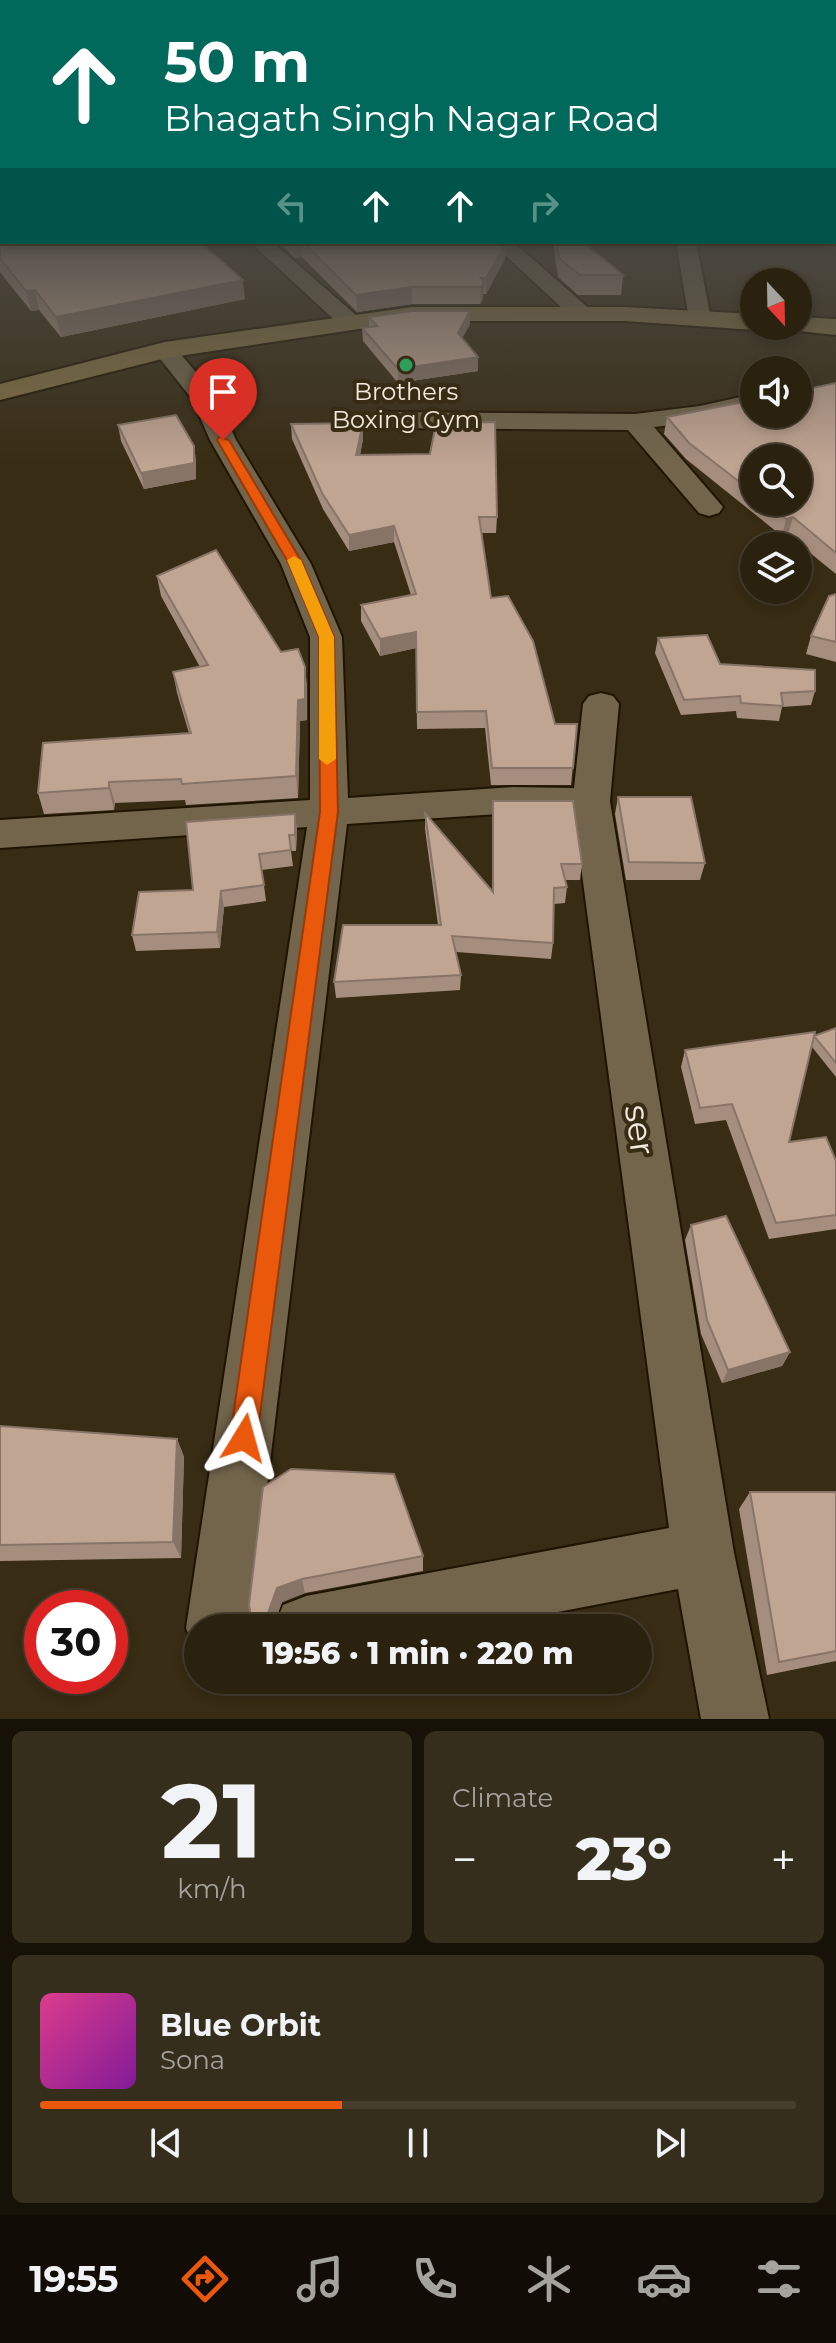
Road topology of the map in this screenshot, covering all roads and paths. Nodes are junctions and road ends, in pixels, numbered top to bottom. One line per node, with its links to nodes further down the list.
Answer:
1 (331, 305): 6 (street)
2 (572, 305): 4 (street)
3 (697, 305): 5 (street)
4 (584, 316): 5 (main road); 6 (main road)
5 (700, 319): 7 (main road)
6 (349, 321): 10 (main road)
7 (740, 321)
8 (812, 326): 9 (main road)
9 (836, 327)
10 (165, 350): 11 (main road); 18 (street)
11 (0, 392)
12 (740, 405): 14 (street)
13 (386, 420): 14 (street)
14 (635, 422): 15 (street)
15 (709, 507)
16 (601, 704): 17 (street, ser)
17 (591, 801): 18 (street); 20 (street, ser)
18 (329, 812): 19 (street); 21 (street)
19 (0, 834)
20 (703, 1553): 22 (street); 23 (street, ser)
21 (220, 1614)
22 (380, 1614)
23 (735, 1719)

